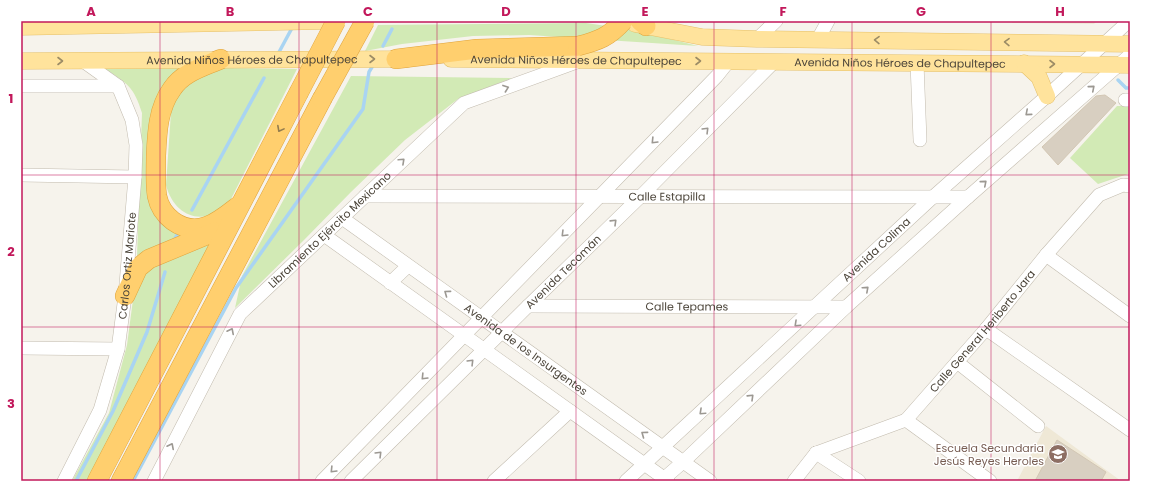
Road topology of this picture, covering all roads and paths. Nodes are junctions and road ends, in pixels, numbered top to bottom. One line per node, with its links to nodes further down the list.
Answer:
1 (90, 21): 13 (street)
2 (324, 21): 3 (main road); 11 (main road)
3 (327, 21)
4 (336, 21): 42 (highway, one-way to 42, bridge)
5 (365, 21): 73 (highway, bridge)
6 (616, 21): 12 (main road, Avenida Niños Héroes de Chapultepec)
7 (623, 21): 19 (highway, bridge)
8 (776, 21): 15 (street)
9 (828, 21): 16 (street)
10 (1129, 21): 17 (street, Avenida Colima)
11 (209, 22): 13 (main road)
12 (643, 23): 15 (main road, Avenida Niños Héroes de Chapultepec)
13 (74, 24): 14 (main road)
14 (21, 27)
15 (757, 39): 16 (main road, Avenida Niños Héroes de Chapultepec)
16 (818, 39): 17 (main road, Avenida Niños Héroes de Chapultepec, one-way to 16)
17 (1105, 44): 18 (main road, Avenida Niños Héroes de Chapultepec); 29 (street, Avenida Colima)
18 (1130, 44)
19 (580, 53): 21 (highway); 24 (main road, Avenida Niños Héroes de Chapultepec, one-way to 24); 37 (street, Libramiento Ejército Mexicano, one-way to 19)
20 (220, 59): 21 (main road, Avenida Niños Héroes de Chapultepec, one-way to 21); 23 (main road, Avenida Niños Héroes de Chapultepec); 42 (highway)
21 (396, 59)
22 (21, 61): 23 (main road, Avenida Niños Héroes de Chapultepec, one-way to 23)
23 (83, 61): 31 (street)
24 (729, 61): 25 (main road, Avenida Niños Héroes de Chapultepec); 38 (street, one-way to 38)
25 (774, 61): 27 (main road, Avenida Niños Héroes de Chapultepec); 39 (street, Avenida Tecomán, one-way to 25)
26 (1126, 61): 29 (main road, Avenida Niños Héroes de Chapultepec); 41 (street, Avenida Colima, one-way to 26)
27 (917, 63): 28 (main road, Avenida Niños Héroes de Chapultepec); 33 (street)
28 (1024, 63): 29 (main road, Avenida Niños Héroes de Chapultepec, one-way to 29); 32 (main road)
29 (1083, 64): 32 (street, Avenida Colima)
30 (21, 86): 31 (street)
31 (118, 86): 35 (street, Carlos Ortiz Mariote)
32 (1047, 96): 40 (street, Avenida Colima, one-way to 40)
33 (920, 140)
34 (21, 175): 35 (street)
35 (136, 177): 49 (street, Carlos Ortiz Mariote)
36 (1130, 186): 46 (street, Calle General Heriberto Jara)
37 (365, 196): 38 (street, Calle Estapilla); 43 (street, Libramiento Ejército Mexicano)
38 (600, 196): 39 (street, Calle Estapilla); 54 (street, one-way to 54)
39 (641, 196): 40 (street, Calle Estapilla); 50 (street, Avenida Tecomán, one-way to 39)
40 (933, 197): 41 (street, Calle Estapilla); 51 (street, Avenida Colima)
41 (968, 197): 52 (street, Avenida Colima, one-way to 41)
42 (242, 202): 44 (highway)
43 (342, 218): 45 (street, Libramiento Ejército Mexicano); 47 (street, Avenida de los Insurgentes)
44 (232, 224): 49 (highway); 72 (highway)
45 (324, 234): 48 (street); 74 (street, Libramiento Ejército Mexicano, one-way to 45)
46 (1046, 255): 53 (street); 55 (street, Calle General Heriberto Jara)
47 (408, 266): 48 (street); 54 (street, Avenida de los Insurgentes, one-way to 47)
48 (390, 283): 57 (street)
49 (125, 296): 59 (street, Carlos Ortiz Mariote)
50 (528, 306): 51 (street, Calle Tepames); 56 (street, Avenida Tecomán)
51 (816, 307): 52 (street, Calle Tepames); 66 (street, Avenida Colima, one-way to 66)
52 (846, 307): 68 (street, Avenida Colima, one-way to 52)
53 (1130, 316)
54 (481, 318): 56 (street, Avenida de los Insurgentes); 57 (street)
55 (986, 329): 61 (street, Calle General Heriberto Jara); 65 (street)
56 (502, 332): 60 (street, Avenida Tecomán); 66 (street, Avenida de los Insurgentes, one-way to 56)
57 (464, 336): 60 (street); 75 (street, one-way to 75)
58 (21, 348): 59 (street)
59 (118, 349): 71 (street, Carlos Ortiz Mariote)
60 (484, 349): 62 (street); 76 (street, Avenida Tecomán, one-way to 60)
61 (957, 362): 63 (street, Calle General Heriberto Jara); 64 (street)
62 (570, 411): 69 (street); 77 (street)
63 (906, 420): 67 (street, Calle General Heriberto Jara); 82 (street)
64 (1038, 426)
65 (1130, 430)
66 (663, 448): 68 (street, Avenida de los Insurgentes); 69 (street, Avenida Colima)
67 (816, 453): 80 (street); 81 (street)
68 (683, 462): 70 (street, Avenida Colima); 79 (street, Avenida de los Insurgentes)
69 (644, 464): 70 (street); 78 (street, Avenida Colima)
70 (665, 480)
71 (64, 481)
72 (98, 481)
73 (121, 481)
74 (154, 481)
75 (322, 481)
76 (351, 481)
77 (494, 481)
78 (626, 481)
79 (710, 481)
80 (794, 481)
81 (859, 481)
82 (990, 481)

